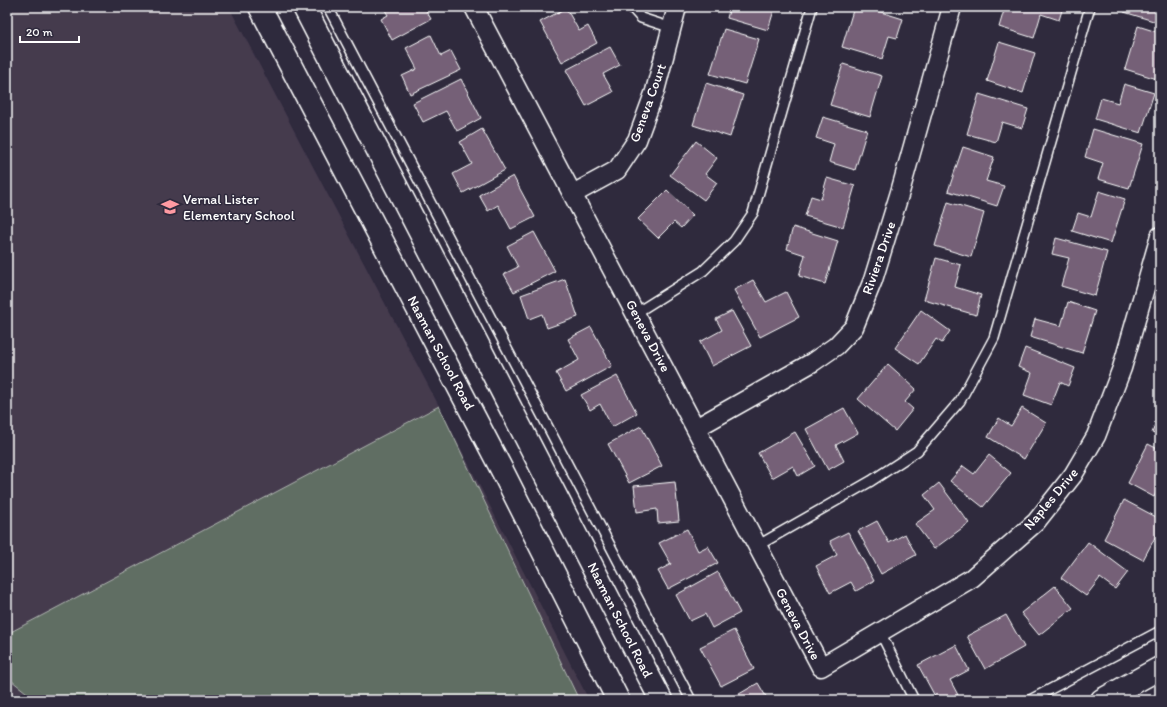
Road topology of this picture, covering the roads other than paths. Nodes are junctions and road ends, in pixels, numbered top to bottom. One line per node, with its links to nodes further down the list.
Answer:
1 (260, 7): 20 (main road, Naaman School Road)
2 (304, 7): 21 (main road, Naaman School Road)
3 (328, 7): 22 (lane)
4 (474, 7): 11 (street, Geneva Drive)
5 (631, 7): 10 (lane)
6 (677, 7): 10 (street, Geneva Court)
7 (812, 7): 13 (lane)
8 (952, 7): 14 (street, Riviera Drive)
9 (1090, 7): 15 (lane)
10 (672, 28): 11 (street, Geneva Court)
11 (573, 194): 13 (street, Geneva Drive)
12 (1160, 236): 17 (street, Naples Drive)
13 (636, 313): 14 (street, Geneva Drive)
14 (696, 428): 15 (street, Geneva Drive)
15 (757, 546): 18 (street, Geneva Drive)
16 (1160, 631): 24 (lane)
17 (880, 632): 18 (street, Naples Drive); 23 (lane)
18 (821, 667)
19 (1160, 668): 25 (main road)
20 (618, 700)
21 (661, 700)
22 (691, 700)
23 (914, 700)
24 (1030, 700)
25 (1102, 700)

